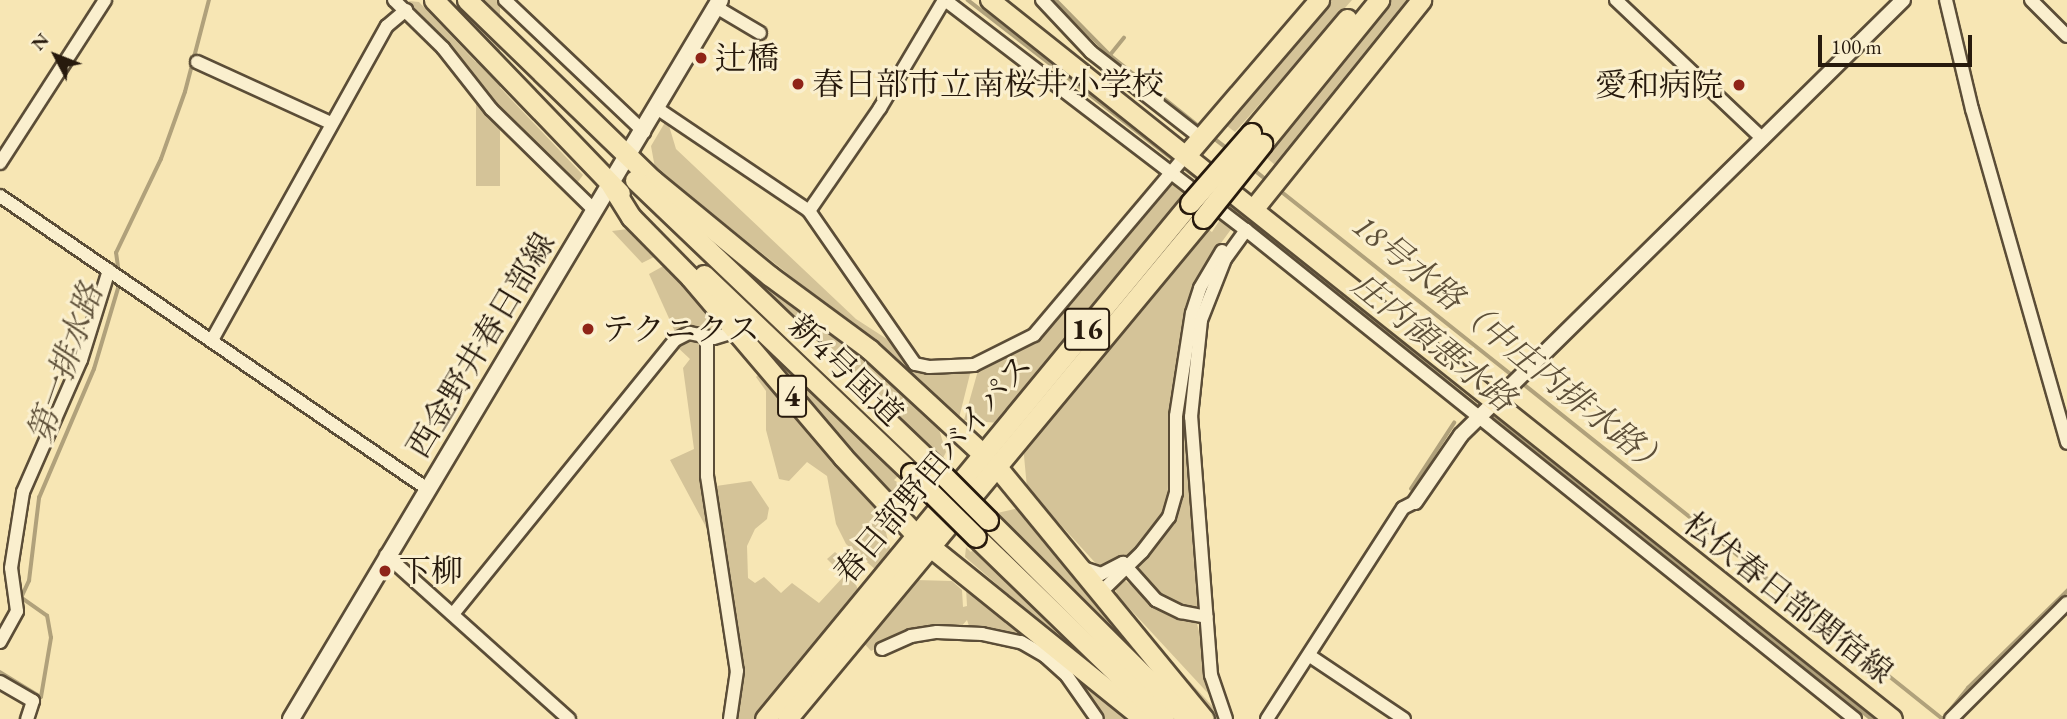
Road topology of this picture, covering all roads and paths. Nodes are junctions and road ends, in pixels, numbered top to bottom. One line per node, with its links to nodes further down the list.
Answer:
1 (105, 0): 29 (street)
2 (434, 0): 31 (highway, 新4号国道 / 4)
3 (460, 0): 28 (highway, 新4号国道 / 4)
4 (467, 0): 28 (highway)
5 (505, 0): 24 (street)
6 (944, 0): 30 (street); 34 (street)
7 (990, 0): 30 (main road, 松伏春日部関宿線)
8 (1042, 0): 25 (street)
9 (1319, 0): 25 (highway)
10 (1364, 0): 26 (highway, 春日部野田バイパス / 16)
11 (1380, 0): 26 (highway, 春日部野田バイパス / 16)
12 (1421, 0): 35 (highway)
13 (1616, 0): 27 (street)
14 (1903, 0): 27 (street)
15 (1946, 0): 41 (street)
16 (2031, 0): 20 (street)
17 (718, 3): 19 (street); 22 (main road, 西金野井春日部線)
18 (403, 4): 23 (street); 33 (street)
19 (760, 33)
20 (2067, 36)
21 (197, 62): 23 (street)
22 (658, 109): 24 (main road, 西金野井春日部線); 34 (street)
23 (331, 123): 39 (street)
24 (644, 132): 28 (main road, 西金野井春日部線)
25 (1205, 133): 30 (highway)
26 (1256, 139): 42 (highway, 春日部野田バイパス / 16, bridge); 42 (highway, 春日部野田バイパス / 16, bridge)
27 (1763, 139): 40 (street)
28 (625, 162): 31 (main road, 西金野井春日部線); 42 (highway); 66 (highway, 新4号国道 / 4, bridge)
29 (0, 163)
30 (1180, 164): 34 (street); 35 (main road, 松伏春日部関宿線); 35 (street)
31 (611, 185): 33 (main road, 西金野井春日部線); 37 (highway, 4); 65 (highway, 新4号国道 / 4, bridge)
32 (0, 196): 36 (street)
33 (595, 211): 43 (main road, 西金野井春日部線)
34 (809, 211)
35 (1246, 220): 40 (main road, 松伏春日部関宿線); 48 (street); 52 (street)
36 (109, 270): 39 (street); 53 (street)
37 (737, 331): 38 (street); 45 (highway, 4)
38 (707, 337): 51 (street); 60 (street)
39 (212, 341): 43 (street)
40 (1486, 411): 44 (street); 71 (street); 72 (main road, 松伏春日部関宿線)
41 (2067, 443)
42 (990, 461): 45 (highway, 春日部野田バイパス / 16); 47 (highway)
43 (426, 488): 46 (main road, 西金野井春日部線)
44 (1415, 502): 55 (street)
45 (924, 541): 61 (highway, 春日部野田バイパス / 16); 62 (highway, 春日部野田バイパス / 16); 64 (highway)
46 (386, 555): 51 (street); 58 (main road, 西金野井春日部線)
47 (1083, 568): 48 (street); 49 (highway)
48 (1128, 568): 49 (street); 52 (street)
49 (1101, 592): 67 (highway)
50 (2067, 603): 73 (street)
51 (453, 614): 59 (street)
52 (1207, 617): 68 (street)
53 (0, 642)
54 (881, 649): 63 (street)
55 (1310, 656): 69 (street); 70 (street)
56 (0, 682): 57 (street)
57 (27, 719)
58 (291, 719)
59 (569, 719)
60 (730, 719)
61 (765, 719)
62 (788, 719)
63 (1097, 719)
64 (1144, 719)
65 (1164, 719)
66 (1188, 719)
67 (1204, 719)
68 (1226, 719)
69 (1267, 719)
70 (1405, 719)
71 (1856, 719)
72 (1893, 719)
73 (1951, 719)

